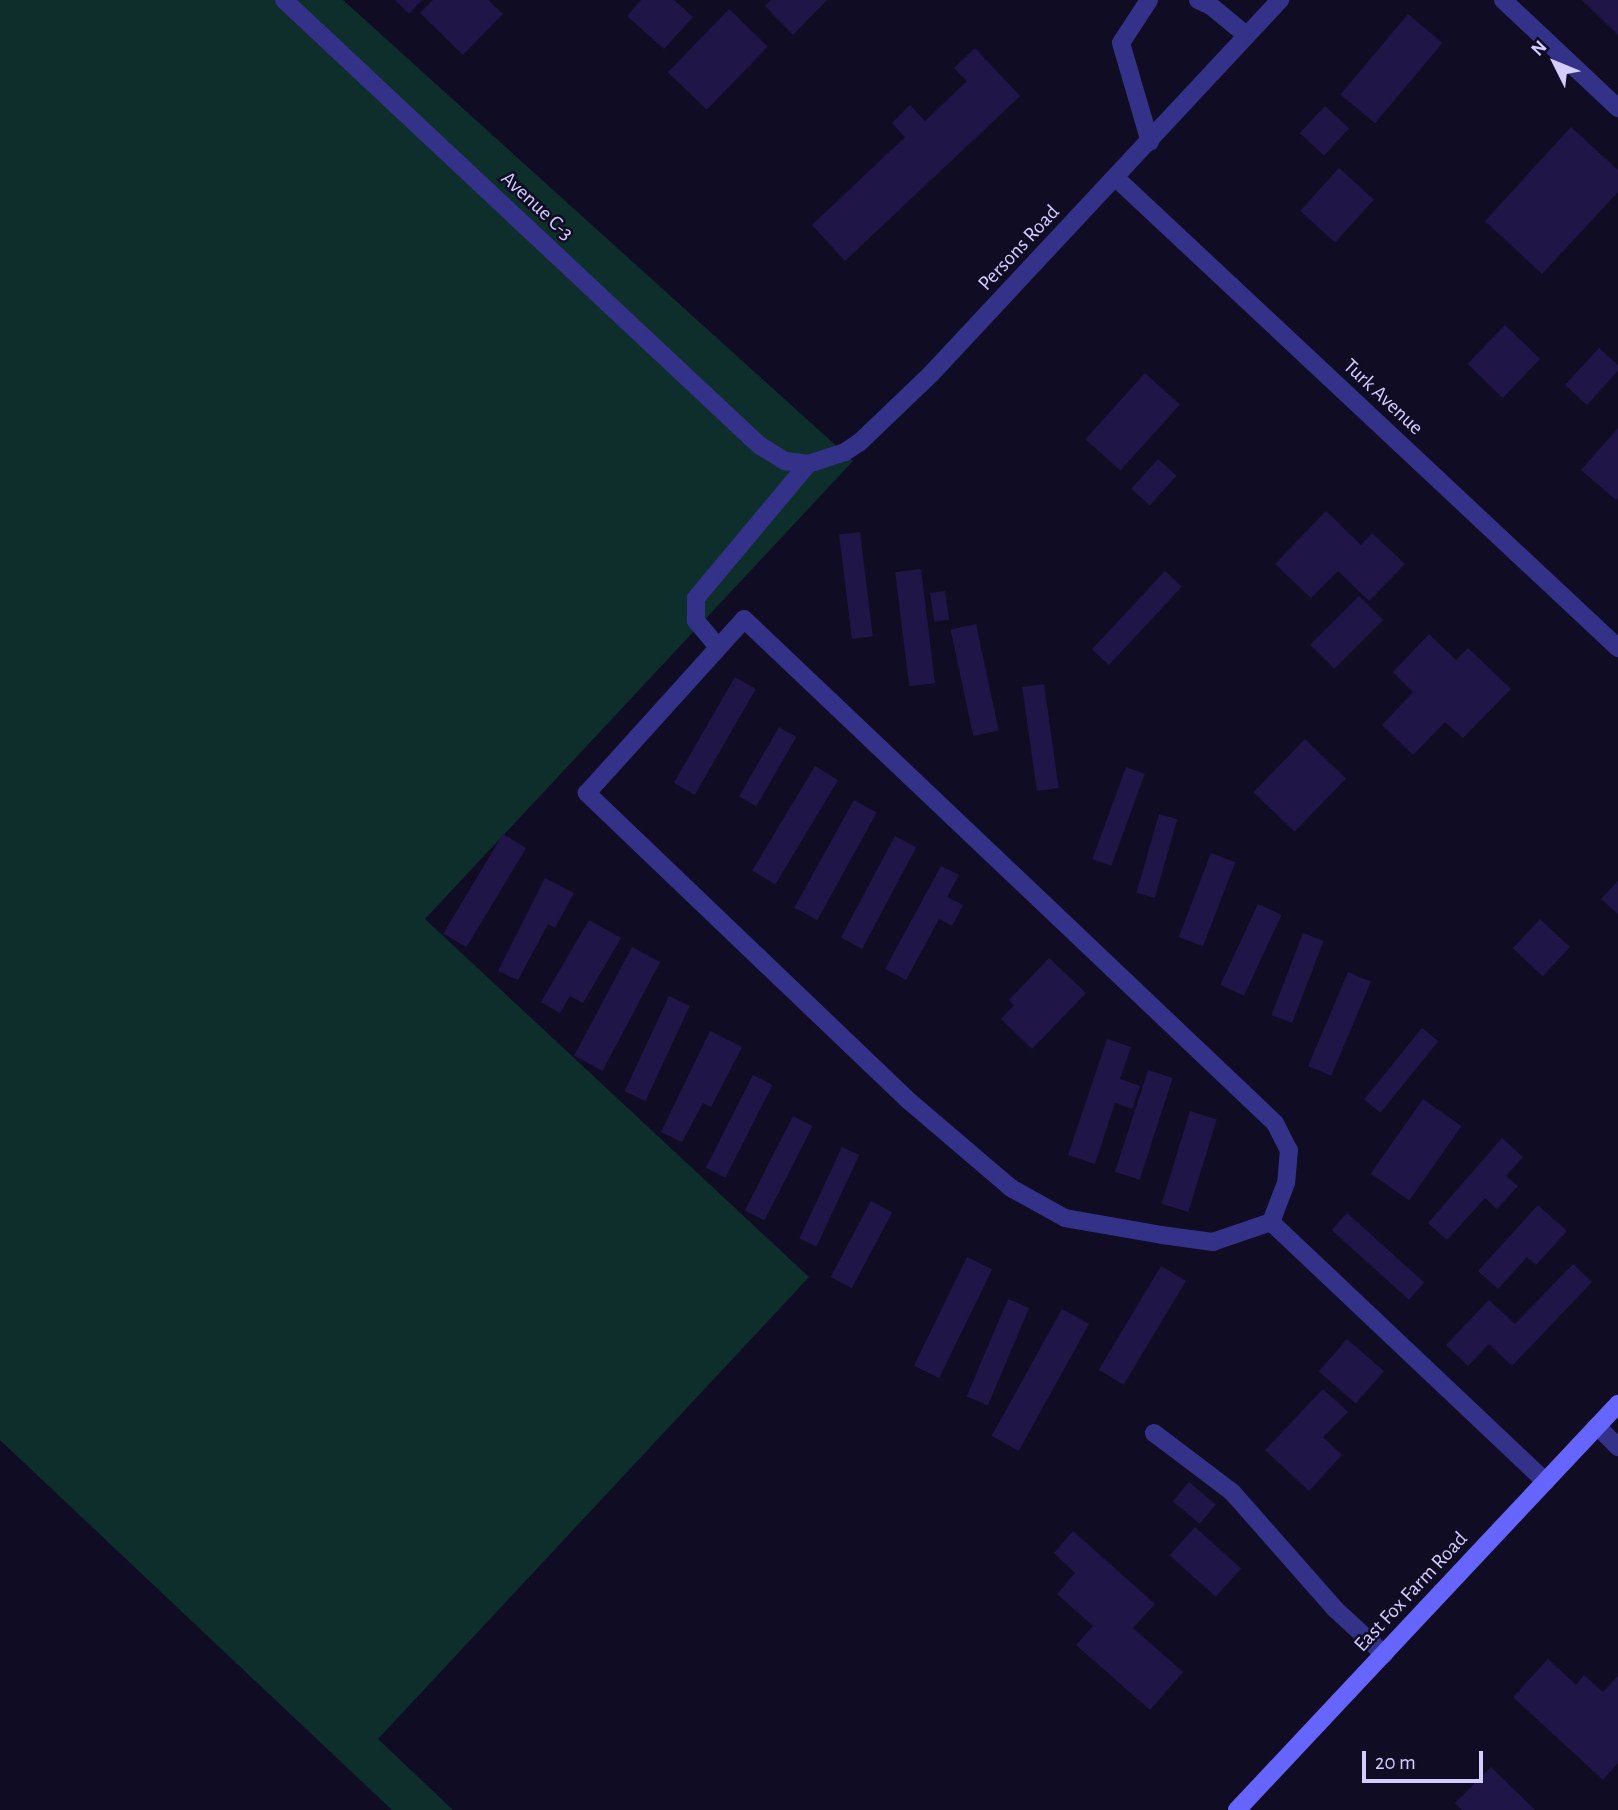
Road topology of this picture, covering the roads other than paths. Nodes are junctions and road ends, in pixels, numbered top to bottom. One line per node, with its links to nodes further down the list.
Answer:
1 (284, 0): 10 (street, Avenue C-3)
2 (1149, 0): 8 (street)
3 (1198, 0): 6 (street)
4 (1280, 0): 6 (street, Persons Road)
5 (1503, 0): 7 (street)
6 (1246, 35): 8 (street, Persons Road)
7 (1618, 108)
8 (1150, 142): 9 (street, Persons Road)
9 (1116, 178): 10 (street, Persons Road); 12 (street, Turk Avenue)
10 (808, 464): 11 (street)
11 (718, 647): 13 (street); 13 (street)
12 (1618, 648)
13 (1271, 1222): 18 (street)
14 (1618, 1404): 15 (main road, East Fox Farm Road)
15 (1597, 1426): 17 (street); 18 (main road, East Fox Farm Road)
16 (1153, 1433): 19 (street)
17 (1618, 1447)
18 (1546, 1482): 19 (main road, East Fox Farm Road)
19 (1384, 1654): 20 (main road, East Fox Farm Road)
20 (1237, 1810)

